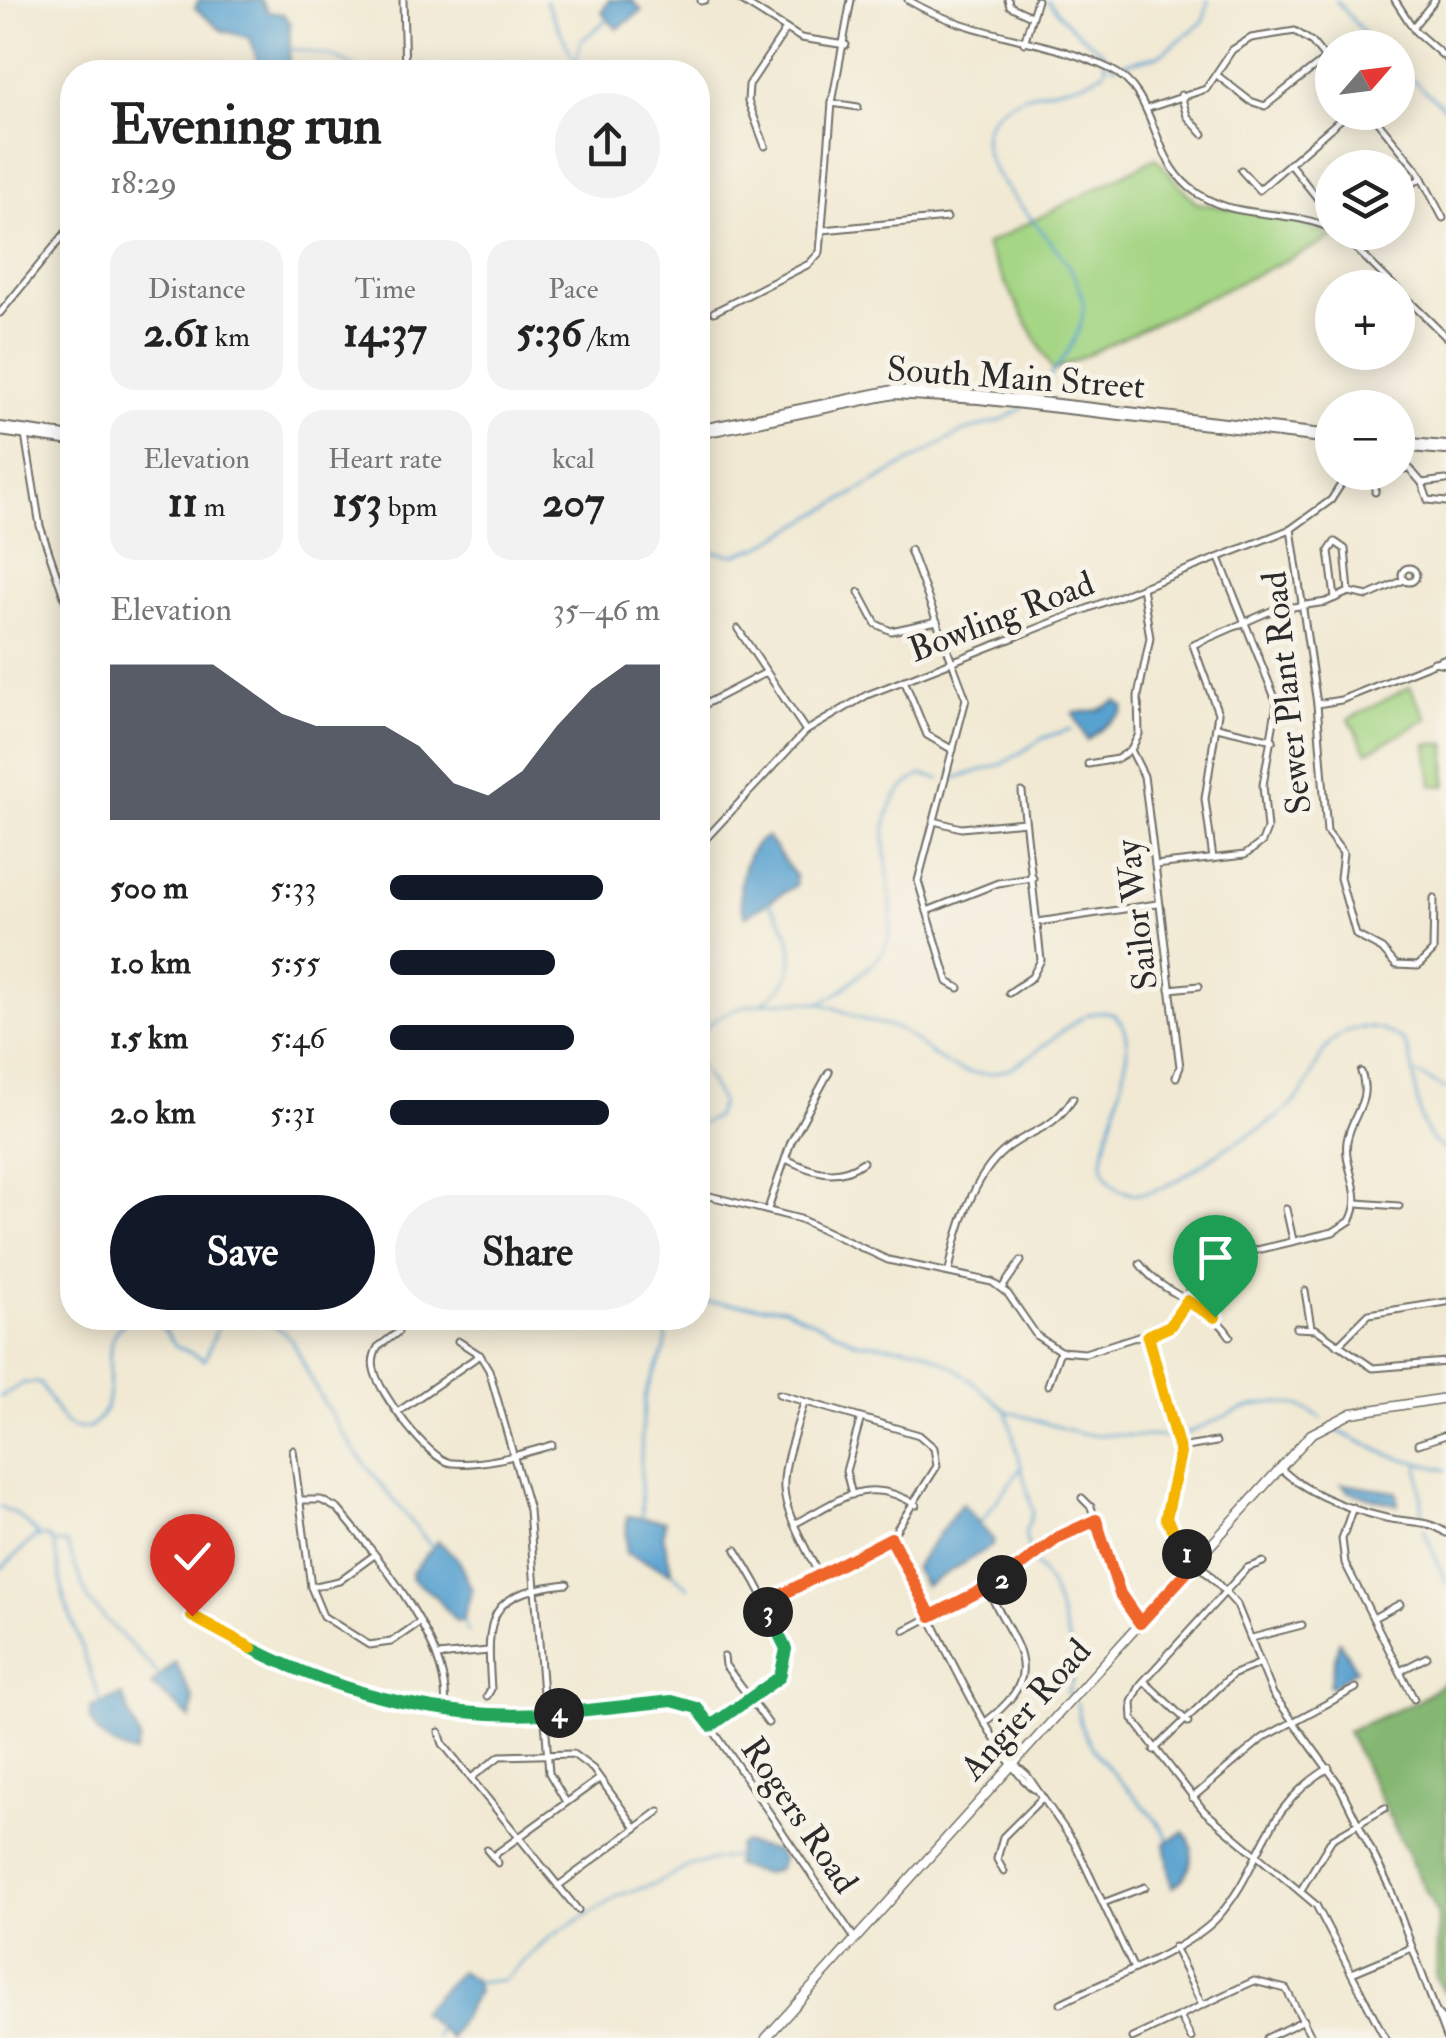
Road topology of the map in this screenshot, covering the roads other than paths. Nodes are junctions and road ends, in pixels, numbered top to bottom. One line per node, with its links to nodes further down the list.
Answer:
1 (404, 0): 16 (street)
2 (740, 0): 11 (street)
3 (851, 0): 13 (street)
4 (908, 0): 12 (street)
5 (1008, 0): 9 (street)
6 (1037, 0): 9 (street)
7 (1394, 0): 10 (street)
8 (1435, 0): 10 (street)
9 (1031, 16): 12 (street)
10 (1412, 28): 15 (street)
11 (786, 29): 13 (street); 26 (street)
12 (1024, 43): 22 (street)
13 (846, 45): 20 (street)
14 (1315, 46): 18 (street)
15 (1446, 58)
16 (405, 60)
17 (1315, 67): 18 (street)
18 (1218, 76): 19 (street)
19 (1181, 96): 22 (street); 25 (street)
20 (832, 103): 21 (street); 35 (street)
21 (858, 106)
22 (1146, 109): 34 (street)
23 (1329, 130): 27 (street)
24 (1384, 130): 29 (street)
25 (1203, 134)
26 (764, 146)
27 (1290, 164): 28 (street); 31 (street)
28 (1242, 170)
29 (1422, 178): 30 (street); 33 (street)
30 (1415, 182)
31 (1315, 195)
32 (947, 218): 35 (street)
33 (1443, 218)
34 (1315, 223)
35 (823, 230): 39 (street)
36 (60, 239): 38 (street)
37 (1358, 250): 40 (street)
38 (0, 312)
39 (714, 312)
40 (1446, 337)
41 (0, 429): 43 (highway)
42 (710, 430): 44 (highway, South Main Street)
43 (24, 432): 45 (highway); 57 (street)
44 (1315, 435)
45 (60, 437)
46 (1415, 445): 47 (highway)
47 (1446, 448)
48 (1415, 475): 50 (street)
49 (1446, 480): 50 (street)
50 (1422, 483): 52 (street)
51 (1337, 490): 53 (street, Bowling Road)
52 (1446, 502)
53 (1291, 529): 55 (street, Bowling Road); 62 (street, Sewer Plant Road)
54 (910, 550): 63 (street)
55 (1219, 558): 58 (street, Bowling Road); 64 (street)
56 (1404, 580): 60 (street)
57 (60, 585)
58 (1142, 587): 67 (street, Bowling Road); 76 (street)
59 (859, 592): 63 (street)
60 (1349, 592): 61 (street); 61 (street)
61 (1335, 598): 62 (street)
62 (1300, 606): 64 (street); 71 (street, Sewer Plant Road)
63 (938, 621): 67 (street)
64 (1246, 622): 72 (street); 74 (street)
65 (738, 629): 68 (street)
66 (1446, 661): 71 (street)
67 (953, 662): 69 (street, Bowling Road); 75 (street)
68 (765, 674): 70 (street); 73 (street)
69 (904, 680): 73 (street, Bowling Road); 75 (street)
70 (710, 702)
71 (1317, 704): 85 (street, Sewer Plant Road)
72 (1216, 727): 74 (street); 82 (street)
73 (806, 731): 81 (street, Bowling Road)
74 (1273, 740): 82 (street)
75 (953, 750): 79 (street)
76 (1131, 750): 77 (street); 83 (street, Sailor Way)
77 (1088, 764)
78 (1022, 792): 80 (street)
79 (934, 821): 80 (street); 87 (street)
80 (1026, 822): 84 (street)
81 (710, 835)
82 (1213, 859): 83 (street)
83 (1155, 865): 86 (street, Sailor Way)
84 (1033, 878): 87 (street); 88 (street)
85 (1434, 898)
86 (1157, 904): 88 (street); 91 (street, Sailor Way)
87 (927, 911): 90 (street)
88 (1038, 922): 92 (street)
89 (1199, 986): 91 (street)
90 (960, 988)
91 (1170, 989): 95 (street, Sailor Way)
92 (1009, 993)
93 (830, 1072): 97 (street)
94 (1361, 1072): 100 (street)
95 (1176, 1077)
96 (1073, 1098): 107 (street)
97 (786, 1159): 98 (street); 102 (street)
98 (863, 1162)
99 (710, 1196): 102 (street)
100 (1357, 1203): 101 (street); 104 (street)
101 (1399, 1206)
102 (768, 1209): 107 (street)
103 (1286, 1209): 104 (street)
104 (1293, 1241): 110 (street)
105 (1021, 1262): 108 (street)
106 (1140, 1264): 110 (street)
107 (949, 1271): 108 (street)
108 (1002, 1288): 119 (street)
109 (1305, 1291): 112 (street)
110 (1187, 1301): 115 (street); 116 (street)
111 (1446, 1302): 118 (street)
112 (1311, 1327): 113 (street); 118 (street)
113 (1296, 1328)
114 (398, 1332): 126 (street)
115 (1148, 1336): 119 (street); 132 (street)
116 (1230, 1336)
117 (458, 1341): 120 (street)
118 (1338, 1345): 121 (street)
119 (1060, 1351): 122 (street)
120 (480, 1354): 126 (street); 134 (street)
121 (1446, 1362)
122 (1048, 1385)
123 (779, 1394): 125 (street)
124 (1446, 1398): 135 (street, Angier Road)
125 (804, 1402): 127 (street); 142 (street)
126 (399, 1410): 134 (street)
127 (860, 1421): 136 (street); 139 (street)
128 (1446, 1436): 130 (street)
129 (1216, 1442): 132 (street)
130 (1418, 1444)
131 (552, 1446): 134 (street)
132 (1180, 1448): 147 (street)
133 (293, 1450): 138 (street)
134 (514, 1456): 152 (street)
135 (1280, 1468): 140 (street); 147 (street, Angier Road)
136 (852, 1494): 139 (street); 142 (street)
137 (1082, 1498): 141 (street)
138 (300, 1500): 146 (street); 151 (street)
139 (916, 1505): 144 (street)
140 (1353, 1508): 143 (street); 159 (street)
141 (1096, 1520): 153 (street); 161 (street)
142 (794, 1524): 149 (street)
143 (1446, 1533)
144 (891, 1538): 149 (street); 158 (street)
145 (736, 1550): 155 (street)
146 (373, 1556): 151 (street); 160 (street)
147 (1196, 1562): 154 (street); 161 (street, Angier Road)
148 (1263, 1562): 154 (street)
149 (820, 1576): 155 (street)
150 (567, 1584): 152 (street)
151 (310, 1587): 160 (street)
152 (536, 1588): 165 (street); 177 (street)
153 (987, 1588): 158 (street); 181 (street)
154 (1226, 1591): 164 (street); 171 (street)
155 (764, 1604): 175 (street)
156 (1400, 1604): 159 (street)
157 (192, 1616): 176 (street, Rogers Road)
158 (931, 1616): 163 (street); 181 (street)
159 (1373, 1618): 170 (street)
160 (420, 1622): 166 (street)
161 (1140, 1623): 186 (street, Angier Road)
162 (1302, 1625): 164 (street)
163 (905, 1630)
164 (1252, 1638): 169 (street)
165 (488, 1650): 166 (street); 173 (street)
166 (438, 1656): 176 (street)
167 (724, 1656): 175 (street)
168 (1426, 1657): 170 (street)
169 (1261, 1663): 178 (street); 179 (street)
170 (1400, 1671): 174 (street)
171 (1144, 1681): 179 (street); 184 (street)
172 (1356, 1688): 178 (street)
173 (487, 1696)
174 (1414, 1699)
175 (752, 1700): 180 (street); 182 (street)
176 (446, 1710): 177 (street, Rogers Road)
177 (548, 1714): 182 (street, Rogers Road); 185 (street)
178 (1292, 1720): 187 (street); 190 (street)
179 (1188, 1722): 184 (street)
180 (768, 1723)
181 (984, 1723): 186 (street)
182 (711, 1726): 208 (street, Rogers Road)
183 (439, 1732): 188 (street)
184 (1154, 1750): 190 (street)
185 (548, 1754): 188 (street); 189 (street); 192 (street)
186 (1013, 1762): 191 (street); 208 (street, Angier Road)
187 (1329, 1768): 195 (street); 199 (street)
188 (471, 1778): 197 (street)
189 (600, 1778): 192 (street); 196 (street)
190 (1192, 1798): 199 (street)
191 (1042, 1799): 202 (street); 206 (street)
192 (566, 1802): 197 (street)
193 (1384, 1808): 195 (street)
194 (659, 1811): 196 (street)
195 (1358, 1822): 205 (street); 210 (street)
196 (636, 1828): 203 (street)
197 (518, 1837): 200 (street); 203 (street)
198 (487, 1850): 200 (street)
199 (1254, 1854): 205 (street); 209 (street)
200 (493, 1856): 201 (street)
201 (498, 1863)
202 (1004, 1872)
203 (558, 1886): 207 (street)
204 (1146, 1887): 206 (street)
205 (1301, 1890): 212 (street)
206 (1103, 1903): 211 (street)
207 (578, 1910)
208 (855, 1939): 219 (street, Angier Road)
209 (1174, 1948): 211 (street); 214 (street)
210 (1409, 1948): 212 (street); 215 (street)
211 (1133, 1967): 213 (street)
212 (1352, 1972): 224 (street)
213 (1060, 2002)
214 (1202, 2004): 216 (street); 217 (street)
215 (1438, 2014): 218 (street); 225 (street)
216 (1180, 2016): 220 (street); 221 (street)
217 (1304, 2020): 222 (street); 223 (street)
218 (1446, 2024)
219 (766, 2038)
220 (1132, 2038)
221 (1191, 2038)
222 (1267, 2038)
223 (1312, 2038)
224 (1384, 2038)
225 (1446, 2038)

